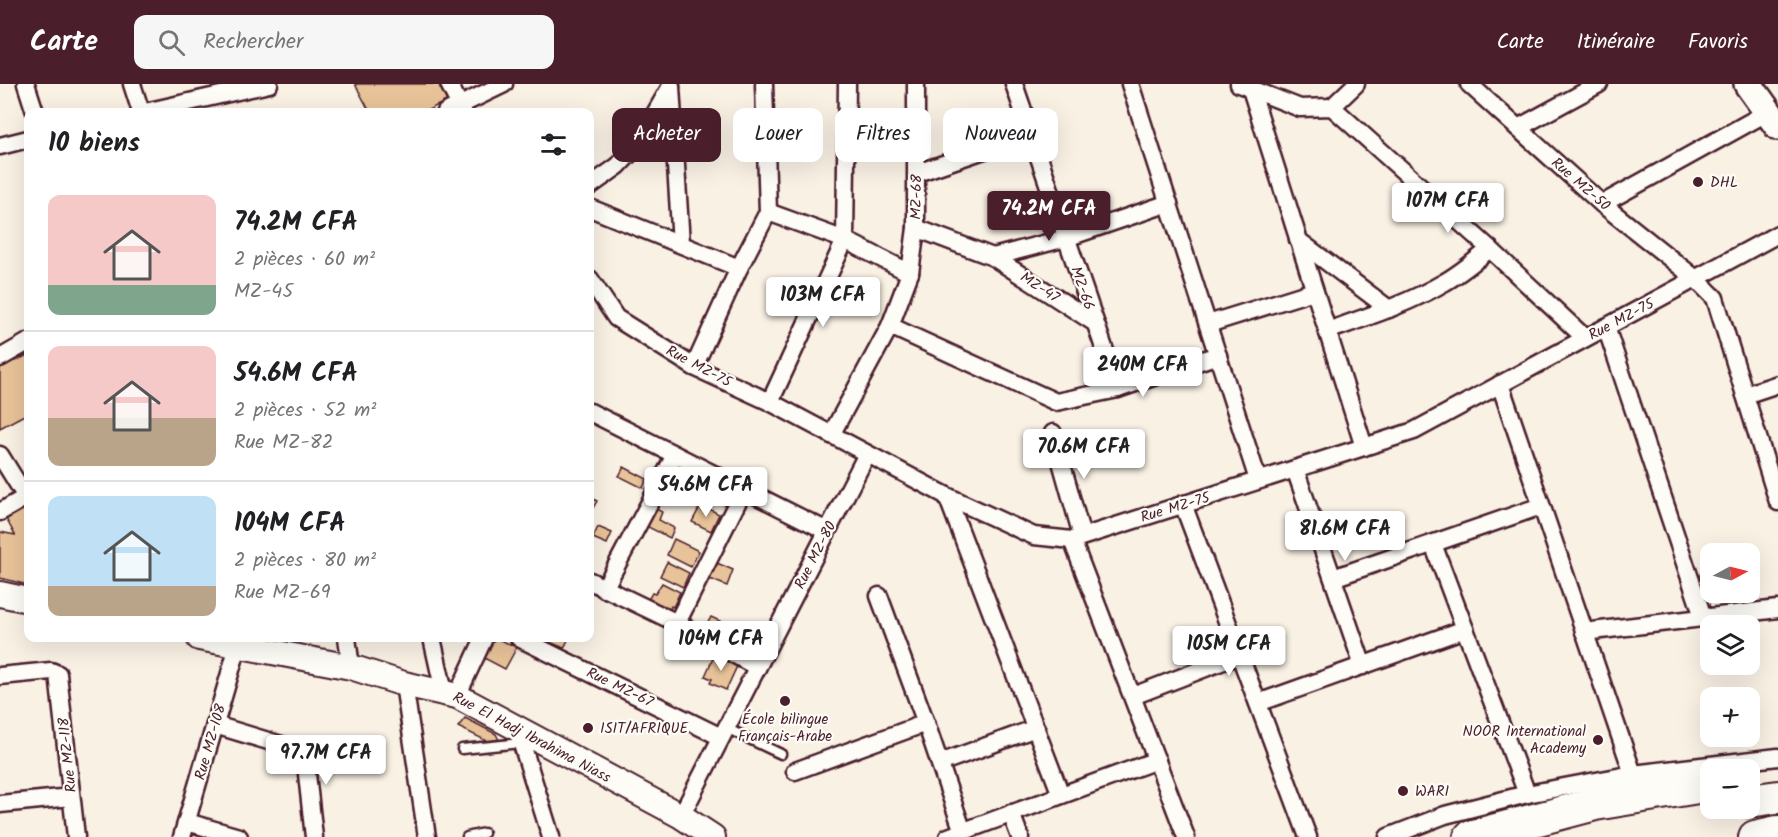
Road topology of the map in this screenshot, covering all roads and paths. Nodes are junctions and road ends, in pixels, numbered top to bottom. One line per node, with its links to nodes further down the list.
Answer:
1 (26, 84): 20 (street)
2 (132, 84): 21 (street)
3 (269, 84): 17 (street)
4 (449, 84): 23 (street)
5 (504, 84): 24 (street)
6 (764, 84): 37 (street)
7 (847, 84): 41 (street)
8 (916, 84): 32 (street, MZ-68)
9 (1014, 84): 25 (street, MZ-66)
10 (1130, 84): 34 (street)
11 (1356, 84): 19 (street)
12 (1469, 84): 27 (street, Rue MZ-50)
13 (1599, 84): 27 (street)
14 (1748, 84): 26 (main road)
15 (1770, 84): 26 (main road)
16 (672, 85): 33 (street); 43 (street)
17 (246, 87): 22 (street)
18 (1245, 87): 19 (street); 42 (street)
19 (1332, 107): 44 (street)
20 (34, 108)
21 (141, 108)
22 (159, 108)
23 (455, 108)
24 (460, 108)
25 (1022, 108)
26 (1775, 111): 35 (street)
27 (1518, 128): 35 (street, Rue MZ-50)
28 (24, 140): 29 (street)
29 (0, 146)
30 (949, 162): 32 (street)
31 (1040, 162): 40 (street, MZ-66)
32 (917, 173): 38 (street, MZ-68)
33 (594, 183)
34 (1169, 203): 40 (street); 53 (street)
35 (1602, 204): 48 (street, Rue MZ-50)
36 (594, 210): 43 (street)
37 (768, 212): 41 (street); 46 (street)
38 (916, 228): 45 (street, MZ-47); 47 (street, MZ-68)
39 (1778, 234): 48 (street, Rue MZ-75)
40 (1066, 238): 45 (street); 52 (street, MZ-66)
41 (845, 240): 47 (street); 66 (street)
42 (1298, 240): 50 (street); 51 (street)
43 (681, 244): 46 (street)
44 (1490, 249): 51 (street); 57 (street)
45 (993, 257): 52 (street, MZ-47)
46 (739, 268): 61 (street)
47 (910, 273): 54 (street, MZ-68)
48 (1696, 279): 55 (street, Rue MZ-75); 65 (street, Rue MZ-50)
49 (594, 285): 61 (street, Rue MZ-75)
50 (1314, 291): 53 (street); 56 (street)
51 (1389, 309): 56 (street)
52 (1095, 323): 64 (street, MZ-66)
53 (1208, 324): 59 (street)
54 (890, 326): 64 (street); 69 (street, MZ-68)
55 (1606, 327): 57 (street, Rue MZ-75); 93 (street)
56 (1327, 331): 70 (street)
57 (1585, 338): 62 (street, Rue MZ-75)
58 (24, 344): 60 (street)
59 (1218, 355): 64 (street); 75 (street)
60 (0, 358)
61 (694, 367): 66 (street, Rue MZ-75)
62 (1500, 384): 70 (street, Rue MZ-75); 82 (street)
63 (1778, 384): 65 (street)
64 (1118, 389)
65 (1745, 394): 80 (street, Rue MZ-50)
66 (770, 402): 69 (street, Rue MZ-75)
67 (594, 420): 73 (street)
68 (1053, 433): 85 (street)
69 (831, 435): 71 (street, Rue MZ-75)
70 (1364, 447): 74 (street, Rue MZ-75)
71 (867, 454): 78 (street, Rue MZ-75); 84 (street, Rue MZ-80)
72 (0, 455): 77 (street)
73 (675, 455): 76 (street); 88 (street)
74 (1295, 469): 75 (street, Rue MZ-75); 87 (street)
75 (1258, 480): 81 (street, Rue MZ-75)
76 (744, 489): 84 (street); 96 (street)
77 (24, 492)
78 (947, 496): 85 (street, Rue MZ-75); 116 (street)
79 (24, 499): 83 (street)
80 (1778, 501)
81 (1183, 504): 85 (street, Rue MZ-75); 105 (street)
82 (1541, 506): 86 (street); 98 (street)
83 (0, 512)
84 (827, 531): 107 (street, Rue MZ-80)
85 (1077, 538): 112 (street)
86 (1433, 544): 87 (street); 97 (street)
87 (1333, 578): 106 (street)
88 (597, 585): 96 (street)
89 (0, 594): 91 (street)
90 (879, 596): 114 (street)
91 (24, 599)
92 (1778, 609): 94 (street)
93 (1702, 615)
94 (1722, 615)
95 (1700, 617): 98 (street)
96 (677, 623): 107 (street)
97 (1465, 630): 106 (street); 129 (street)
98 (1584, 632): 125 (street)
99 (218, 642): 104 (street, Rue El Hadj Ibrahima Niass)
100 (348, 642): 108 (street)
101 (433, 642): 111 (street)
102 (482, 642): 111 (street)
103 (528, 642): 117 (street, Rue MZ-67)
104 (238, 646): 108 (street, Rue El Hadj Ibrahima Niass); 115 (street, Rue MZ-108)
105 (1239, 655): 112 (street); 113 (street)
106 (1363, 666): 113 (street)
107 (757, 667): 117 (street, Rue MZ-80)
108 (351, 668): 110 (street, Rue El Hadj Ibrahima Niass)
109 (0, 676): 131 (street, Rue MZ-118)
110 (404, 684): 111 (street, Rue El Hadj Ibrahima Niass); 145 (street)
111 (450, 694): 118 (street, Rue El Hadj Ibrahima Niass)
112 (1133, 696): 122 (street)
113 (1258, 703): 151 (street)
114 (926, 723): 123 (street); 124 (street)
115 (215, 724): 138 (street, Rue MZ-108); 144 (street)
116 (1036, 728): 123 (street); 130 (street)
117 (723, 733): 120 (lane); 137 (street, Rue MZ-80)
118 (519, 735): 119 (lane); 137 (street, Rue El Hadj Ibrahima Niass); 147 (street)
119 (462, 749)
120 (781, 754)
121 (1778, 757): 125 (street)
122 (1157, 760): 130 (street); 150 (street)
123 (940, 763): 141 (street)
124 (795, 771)
125 (1633, 774): 129 (street)
126 (1778, 776): 127 (highway)
127 (1760, 778)
128 (1700, 787): 153 (highway)
129 (1527, 794): 152 (street)
130 (1061, 795): 136 (street)
131 (71, 797): 134 (street); 142 (street, Rue MZ-118)
132 (1778, 797): 133 (highway)
133 (1760, 799)
134 (0, 804)
135 (1700, 807): 154 (highway)
136 (1011, 813): 141 (street); 149 (street)
137 (681, 816): 148 (street, Rue El Hadj Ibrahima Niass)
138 (184, 829): 143 (street)
139 (1778, 832): 155 (highway)
140 (484, 833): 146 (lane)
141 (956, 834)
142 (76, 837)
143 (239, 837)
144 (314, 837)
145 (427, 837)
146 (467, 837)
147 (551, 837)
148 (713, 837)
149 (1020, 837)
150 (1186, 837)
151 (1308, 837)
152 (1388, 837)
153 (1470, 837)
154 (1550, 837)
155 (1755, 837)

